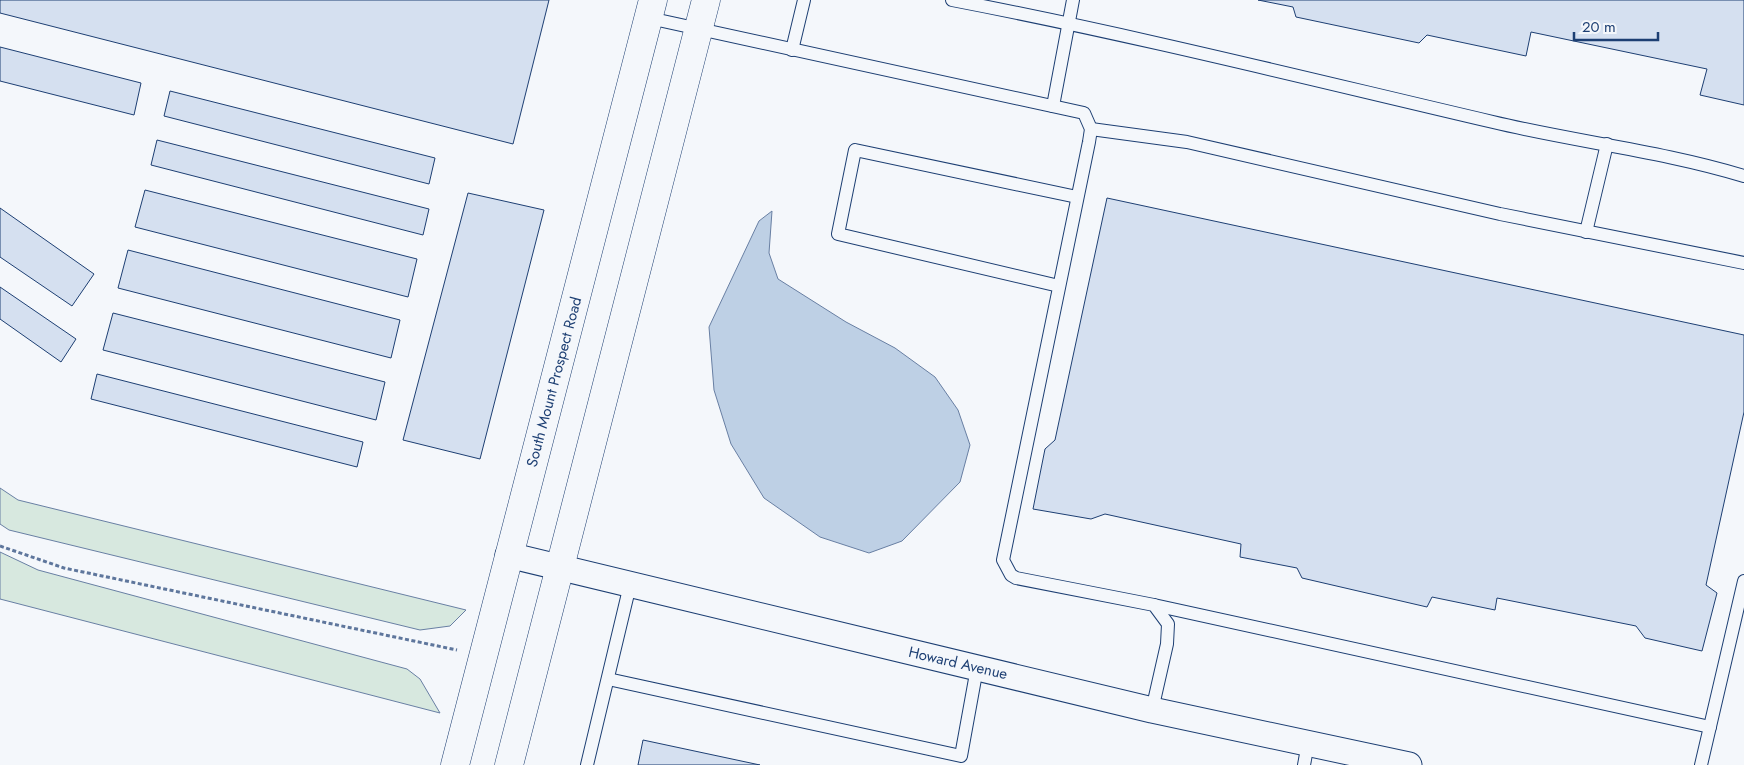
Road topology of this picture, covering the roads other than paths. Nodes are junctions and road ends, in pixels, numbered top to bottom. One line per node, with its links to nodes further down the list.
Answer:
1 (706, 0): 7 (main road)
2 (804, 0): 8 (lane)
3 (952, 0): 6 (lane)
4 (1073, 0): 6 (lane)
5 (651, 9): 7 (lane); 17 (main road, South Mount Prospect Road)
6 (1069, 23): 9 (lane); 11 (lane)
7 (698, 30): 8 (lane); 18 (main road)
8 (792, 50): 9 (lane)
9 (1053, 106): 10 (lane)
10 (1091, 128): 13 (lane); 14 (lane)
11 (1607, 144): 12 (lane); 14 (lane)
12 (1744, 176)
13 (1077, 197): 16 (lane); 16 (lane)
14 (1586, 232): 15 (lane)
15 (1744, 263)
16 (1059, 286): 21 (lane)
17 (508, 555): 18 (street, Howard Avenue); 27 (main road, South Mount Prospect Road)
18 (559, 568): 20 (street, Howard Avenue); 28 (main road)
19 (1744, 581): 25 (lane)
20 (630, 585): 22 (street, Howard Avenue); 23 (lane)
21 (1154, 605): 24 (lane); 25 (lane)
22 (978, 668): 23 (lane); 24 (street, Howard Avenue)
23 (608, 679): 29 (lane)
24 (1152, 710): 26 (street, Howard Avenue)
25 (1710, 727): 31 (lane)
26 (1306, 754): 30 (street, Howard Avenue)
27 (455, 765)
28 (509, 765)
29 (587, 765)
30 (1409, 765)
31 (1701, 765)

